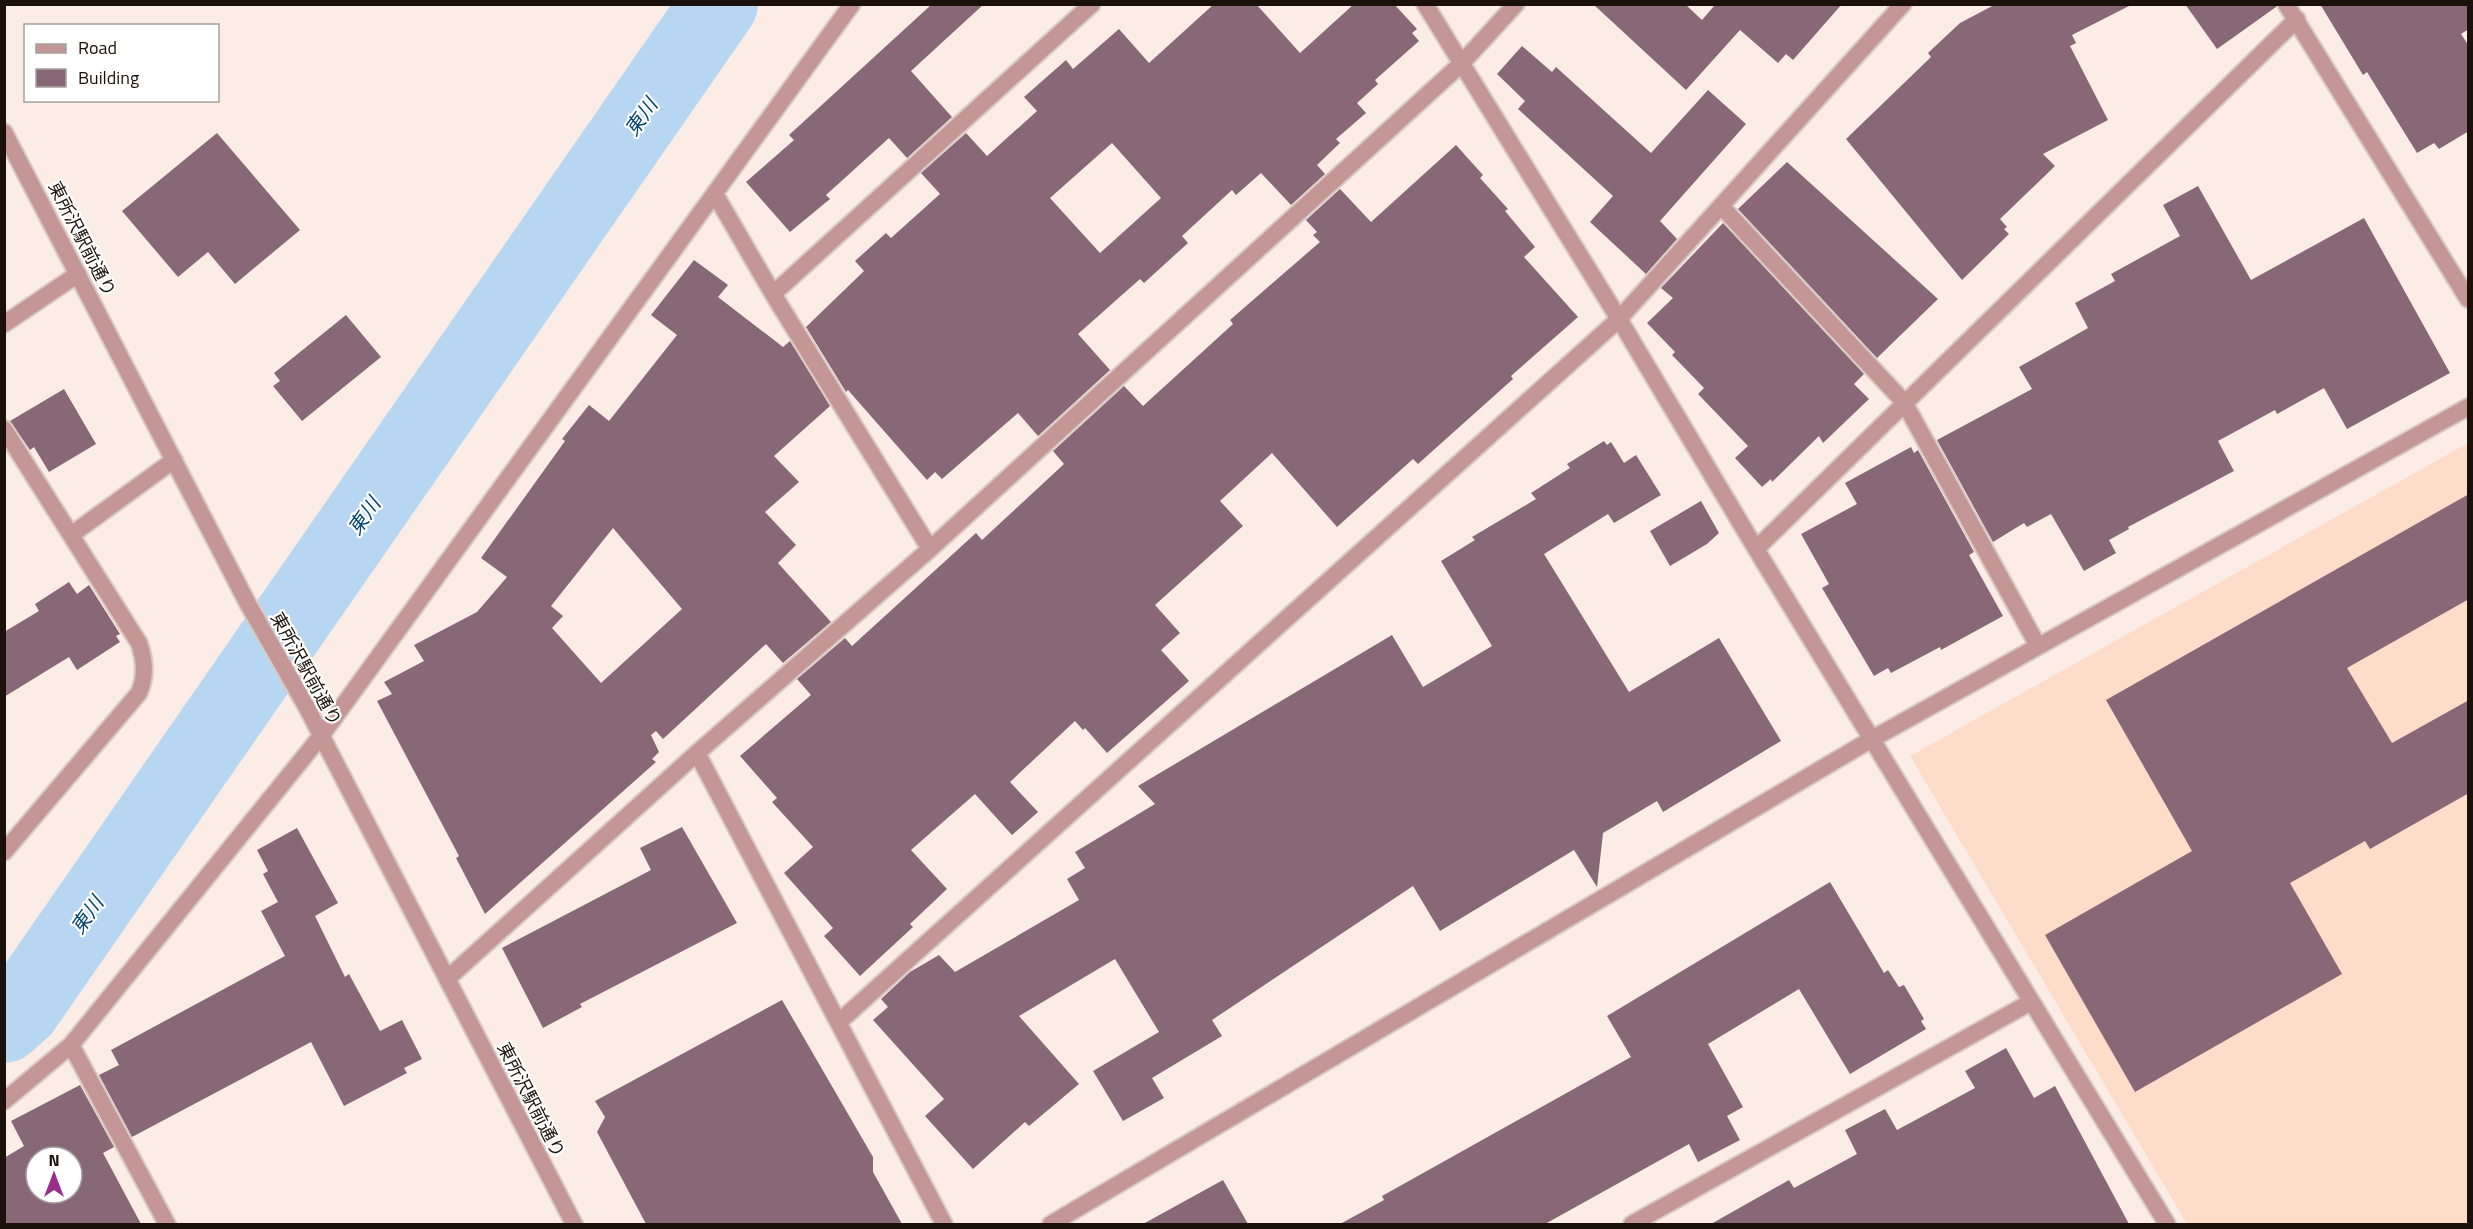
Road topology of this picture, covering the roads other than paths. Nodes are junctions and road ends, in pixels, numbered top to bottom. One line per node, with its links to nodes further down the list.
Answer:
1 (852, 4): 10 (street)
2 (1092, 4): 13 (street)
3 (1425, 4): 8 (street)
4 (1516, 4): 8 (street)
5 (1903, 4): 11 (street)
6 (2286, 4): 7 (street)
7 (2296, 19): 14 (street); 17 (street)
8 (1461, 64): 15 (street); 22 (street)
9 (4, 132): 12 (street, 東所沢駅前通り)
10 (715, 194): 13 (street); 25 (street)
11 (1721, 206): 15 (street); 17 (street)
12 (78, 274): 16 (street); 20 (street, 東所沢駅前通り)
13 (773, 294): 22 (street)
14 (2469, 299)
15 (1619, 319): 23 (street); 31 (street)
16 (4, 324)
17 (1904, 402): 23 (street); 24 (street)
18 (2469, 407): 24 (street)
19 (4, 429): 21 (street)
20 (174, 460): 21 (street); 25 (street, 東所沢駅前通り)
21 (71, 535): 28 (street)
22 (930, 549): 27 (street)
23 (1756, 549): 26 (street)
24 (2038, 646): 26 (street)
25 (321, 736): 29 (street, 東所沢駅前通り); 32 (street)
26 (1872, 739): 30 (street); 37 (street)
27 (697, 753): 29 (street); 31 (street)
28 (4, 852)
29 (447, 980): 35 (street, 東所沢駅前通り)
30 (2031, 1002): 38 (street); 39 (street)
31 (839, 1022): 36 (street)
32 (71, 1045): 33 (street); 34 (street)
33 (4, 1101)
34 (167, 1224)
35 (574, 1224)
36 (944, 1224)
37 (1051, 1224)
38 (1632, 1224)
39 (2167, 1224)

